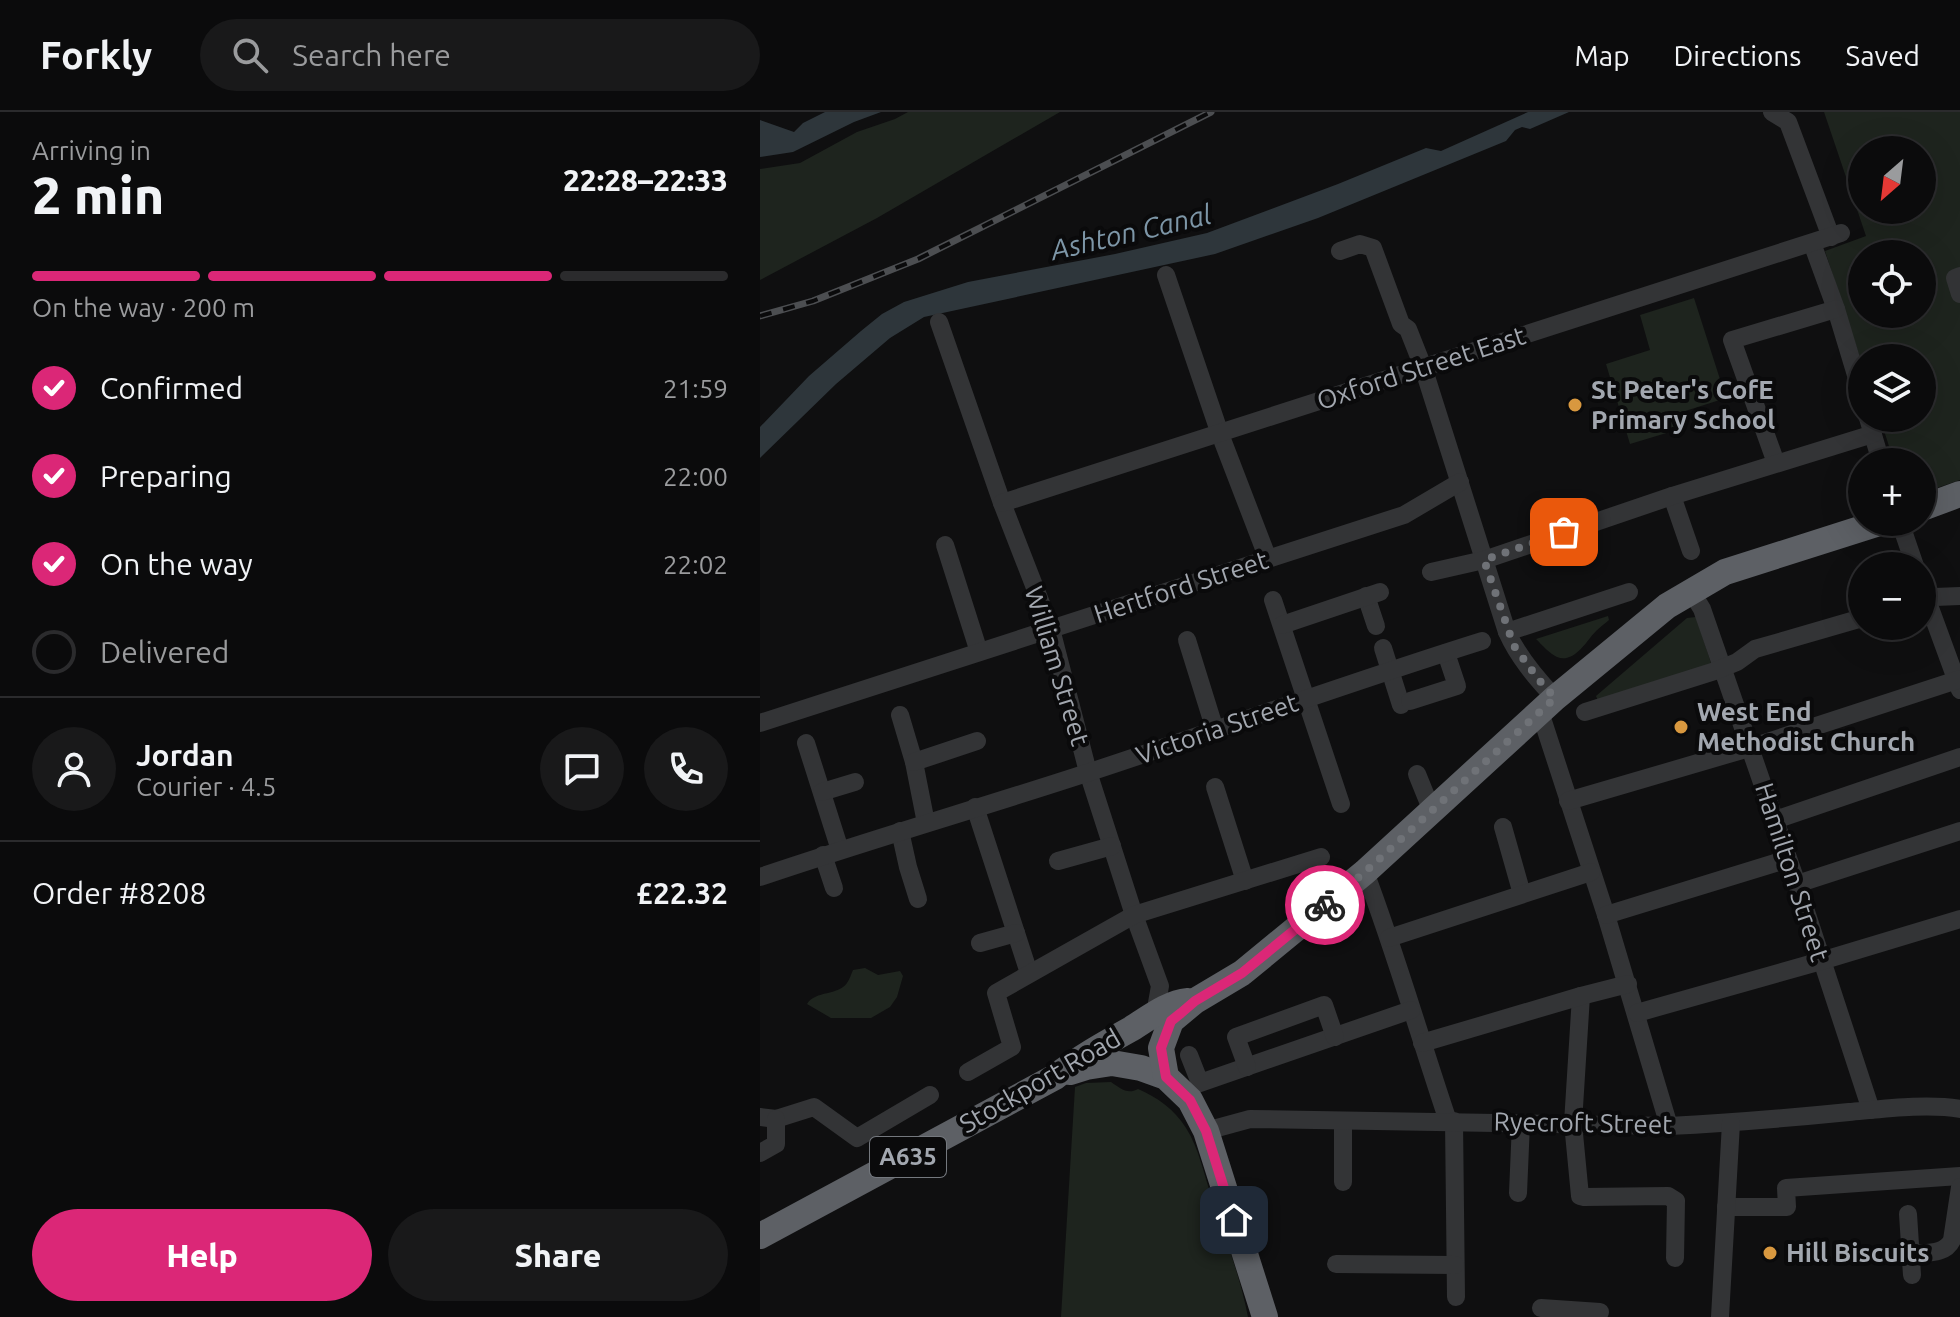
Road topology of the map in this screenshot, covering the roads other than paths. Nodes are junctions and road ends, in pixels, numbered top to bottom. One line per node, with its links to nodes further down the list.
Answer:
1 (1772, 112): 2 (street, Oxford Street East)
2 (1812, 243): 7 (street); 10 (street, Oxford Street East)
3 (1340, 251): 10 (street)
4 (1166, 275): 12 (street)
5 (1960, 276): 6 (street)
6 (1960, 294)
7 (1836, 309): 9 (street); 13 (street)
8 (939, 322): 17 (street, William Street)
9 (1848, 349)
10 (1423, 367): 12 (street, Oxford Street East); 14 (street)
11 (1855, 432): 13 (street)
12 (1220, 434): 17 (street, Oxford Street East); 22 (street)
13 (1776, 463): 16 (street)
14 (1460, 482): 22 (street, Hertford Street); 23 (street)
15 (1960, 494): 18 (highway)
16 (1672, 496): 21 (street); 23 (street)
17 (1002, 503): 34 (street, William Street)
18 (1936, 503)
19 (1848, 533): 25 (highway, Stockport Road)
20 (945, 545): 39 (street)
21 (1691, 551)
22 (1268, 559): 34 (street, Hertford Street)
23 (1484, 560): 24 (street); 35 (street)
24 (1431, 572)
25 (1691, 591): 41 (street, Hamilton Street); 45 (highway, Stockport Road)
26 (1629, 592): 35 (street)
27 (1936, 596): 28 (street)
28 (1960, 596)
29 (1273, 600): 31 (street)
30 (1848, 622): 41 (street)
31 (1282, 625): 32 (street); 44 (street)
32 (1376, 626)
33 (1936, 626): 43 (street)
34 (1051, 629): 39 (street, Hertford Street); 55 (street, William Street)
35 (1507, 632): 45 (street)
36 (1187, 640): 49 (street)
37 (1482, 641): 40 (street, Victoria Street)
38 (1383, 648): 42 (street)
39 (979, 652): 48 (street, Hertford Street)
40 (1446, 653): 42 (street, Victoria Street); 42 (street)
41 (1722, 668): 46 (street); 52 (street, Hamilton Street)
42 (1390, 671): 44 (street, Victoria Street)
43 (1959, 683): 52 (street)
44 (1306, 698): 49 (street, Victoria Street); 61 (street)
45 (1547, 705): 60 (street); 63 (highway, Stockport Road)
46 (1585, 712)
47 (900, 715): 54 (street)
48 (760, 723)
49 (1215, 730): 55 (street, Victoria Street)
50 (977, 741): 54 (street)
51 (806, 743): 59 (street)
52 (1749, 748): 60 (street); 64 (street, Hamilton Street)
53 (1960, 757): 64 (street)
54 (914, 762): 65 (street)
55 (1088, 772): 62 (street, Victoria Street); 69 (street, William Street)
56 (1417, 774): 63 (street)
57 (855, 782): 59 (street)
58 (1215, 787): 77 (street)
59 (822, 792): 70 (street)
60 (1568, 801): 75 (street)
61 (1341, 804)
62 (975, 807): 65 (street, Victoria Street); 85 (street)
63 (1432, 811): 74 (highway, Stockport Road)
64 (1775, 820): 72 (street, Hamilton Street)
65 (926, 823): 67 (street, Victoria Street)
66 (1503, 827): 80 (street)
67 (900, 831): 70 (street, Victoria Street); 81 (street)
68 (1960, 831): 78 (street)
69 (1112, 846): 73 (street); 82 (street, William Street)
70 (832, 852): 76 (street, Victoria Street); 79 (street)
71 (1321, 857): 77 (street)
72 (1788, 859): 78 (street, Hamilton Street); 83 (street)
73 (1058, 861)
74 (1365, 872): 86 (street); 92 (highway, Stockport Road)
75 (1591, 872): 80 (street); 83 (street)
76 (760, 877)
77 (1245, 881): 82 (street)
78 (1797, 884): 88 (street, Hamilton Street)
79 (834, 888)
80 (1522, 894): 86 (street)
81 (918, 899)
82 (1134, 915): 89 (street); 95 (street, William Street)
83 (1606, 915): 90 (street)
84 (1960, 919): 88 (street)
85 (1016, 933): 87 (street); 89 (street)
86 (1389, 938): 93 (street)
87 (980, 943)
88 (1821, 961): 94 (street); 105 (street, Hamilton Street)
89 (1029, 973): 100 (street)
90 (1628, 984): 91 (street); 94 (street)
91 (1581, 996): 97 (street); 110 (street)
92 (1195, 1001): 95 (highway, Stockport Road); 102 (highway, Stockport Road)
93 (1411, 1010): 96 (street); 97 (street)
94 (1637, 1013): 112 (street)
95 (1155, 1014): 101 (highway, Stockport Road)
96 (1335, 1037): 99 (street); 99 (street)
97 (1422, 1043): 108 (street)
98 (1189, 1055): 99 (street)
99 (1247, 1067)
100 (968, 1072)
101 (1055, 1077): 102 (highway, A635); 121 (highway, Stockport Road / A635)
102 (1166, 1077): 113 (highway)
103 (930, 1095): 106 (street)
104 (1960, 1109): 105 (street, Ryecroft Street)
105 (1871, 1110): 111 (street, Ryecroft Street)
106 (768, 1118): 114 (street)
107 (1343, 1121): 108 (street, Ryecroft Street); 113 (street, Ryecroft Street); 116 (street)
108 (1451, 1121): 109 (street, Ryecroft Street); 125 (street)
109 (1521, 1123): 110 (street, Ryecroft Street); 118 (street)
110 (1573, 1123): 112 (street, Ryecroft Street); 123 (street)
111 (1731, 1123): 112 (street, Ryecroft Street); 119 (street)
112 (1669, 1126)
113 (1206, 1131): 131 (highway)
114 (760, 1153)
115 (1960, 1176): 119 (street)
116 (1343, 1182)
117 (1960, 1187): 122 (street)
118 (1518, 1193)
119 (1726, 1207): 132 (street)
120 (1908, 1214): 122 (street)
121 (760, 1236)
122 (1911, 1254): 126 (street)
123 (1675, 1258)
124 (1336, 1264): 125 (street)
125 (1455, 1265): 127 (street)
126 (1912, 1275)
127 (1456, 1297)
128 (1541, 1308): 130 (street)
129 (1600, 1312): 130 (street)
130 (1574, 1314)
131 (1266, 1315)
132 (1720, 1317)

